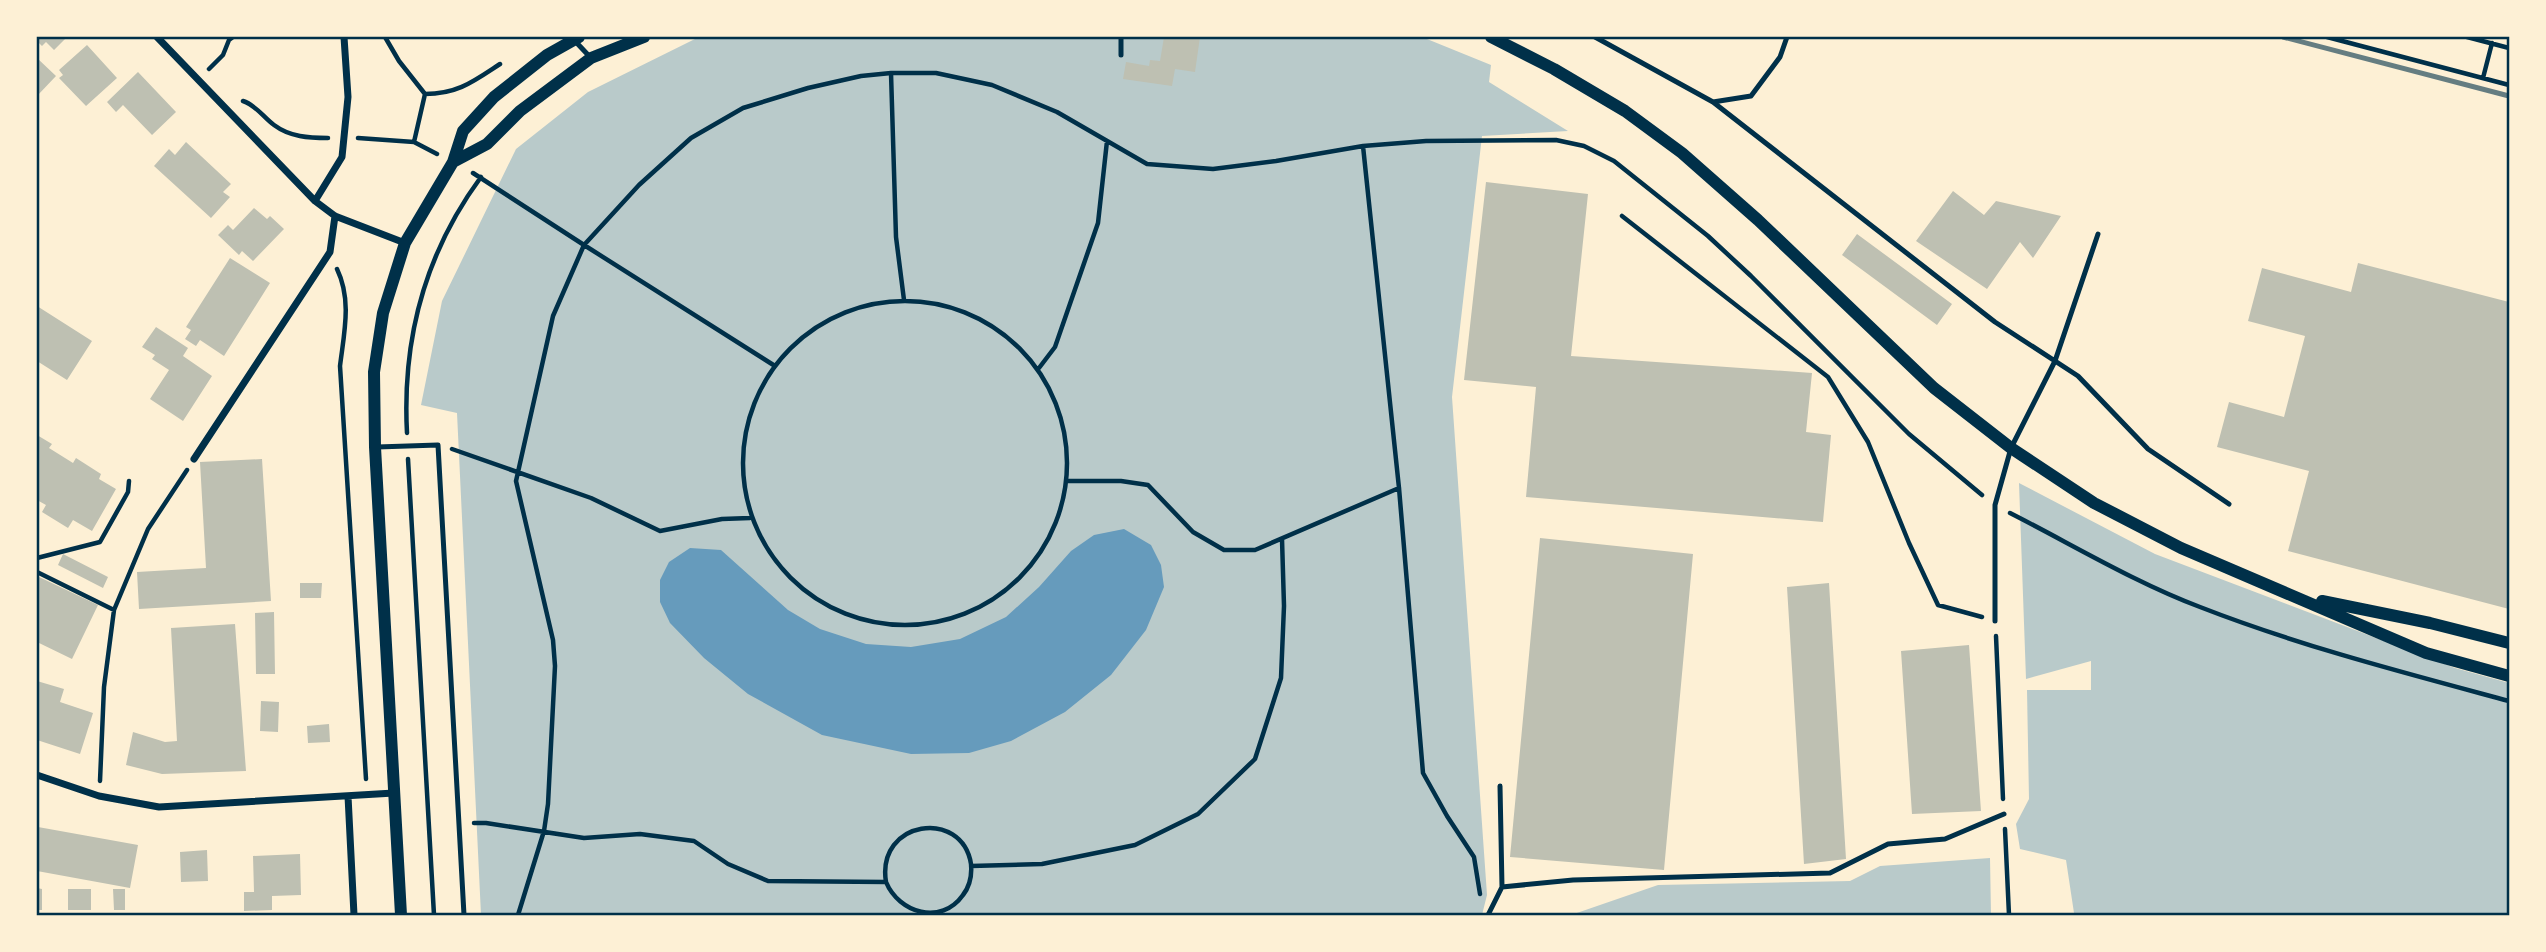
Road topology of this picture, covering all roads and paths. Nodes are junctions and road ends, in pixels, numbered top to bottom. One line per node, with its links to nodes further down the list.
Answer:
1 (157, 37): 20 (street)
2 (233, 37): 20 (path)
3 (344, 37): 25 (street)
4 (385, 37): 23 (path)
5 (643, 37): 16 (street)
6 (1121, 37): 15 (lane)
7 (1491, 37): 43 (street)
8 (1595, 37): 24 (lane)
9 (1787, 37): 24 (lane)
10 (2327, 37): 19 (path)
11 (2467, 37): 13 (path)
12 (574, 38): 16 (lane); 29 (street)
13 (2492, 43): 14 (path); 19 (path)
14 (2509, 48)
15 (1121, 55)
16 (591, 58): 29 (street)
17 (508, 59): 23 (path)
18 (891, 73): 26 (path); 35 (path); 37 (path)
19 (2483, 78): 21 (path)
20 (198, 79): 22 (street)
21 (2509, 85)
22 (209, 90): 25 (path); 30 (street)
23 (425, 94): 27 (path)
24 (1713, 102): 38 (lane)
25 (344, 137): 27 (path); 30 (street)
26 (1107, 141): 28 (path); 40 (path)
27 (414, 142): 29 (path)
28 (1363, 146): 49 (path); 51 (path)
29 (453, 162): 34 (street)
30 (315, 201): 31 (street)
31 (335, 216): 34 (street); 36 (street)
32 (1622, 216): 58 (path)
33 (2098, 234): 38 (lane)
34 (405, 243): 42 (street)
35 (583, 245): 39 (path); 41 (path); 46 (path)
36 (330, 252): 45 (street); 65 (path)
37 (904, 300): 39 (path); 40 (path)
38 (2055, 361): 43 (lane); 50 (lane)
39 (775, 366): 52 (path)
40 (1039, 368): 48 (path)
41 (407, 446): 42 (lane); 78 (path); 79 (lane)
42 (375, 447): 64 (street)
43 (2011, 448): 51 (lane); 56 (street)
44 (463, 452): 46 (path)
45 (194, 459): 57 (path)
46 (518, 472): 52 (path); 70 (path)
47 (129, 481): 54 (path)
48 (1068, 481): 52 (path); 53 (path)
49 (1399, 488): 53 (path); 74 (path)
50 (2229, 504)
51 (1994, 505): 58 (lane); 61 (path)
52 (750, 518)
53 (1282, 539): 71 (path)
54 (37, 558)
55 (37, 572): 57 (path)
56 (2298, 597): 59 (street); 60 (street)
57 (114, 610): 66 (path)
58 (1995, 621): 68 (path)
59 (2509, 643)
60 (2509, 676)
61 (2509, 701)
62 (37, 775): 66 (street)
63 (1500, 786): 73 (lane)
64 (394, 793): 65 (street); 77 (street)
65 (367, 794): 67 (street)
66 (99, 796): 67 (street)
67 (348, 796): 76 (street)
68 (2004, 814): 73 (lane); 82 (path)
69 (486, 823): 70 (path)
70 (544, 831): 72 (path); 80 (path)
71 (971, 866): 72 (path); 75 (path)
72 (886, 882): 75 (path)
73 (1502, 887): 81 (lane)
74 (1481, 904)
75 (925, 914)
76 (354, 915)
77 (401, 915)
78 (434, 915)
79 (464, 915)
80 (518, 915)
81 (1488, 915)
82 (2009, 915)

